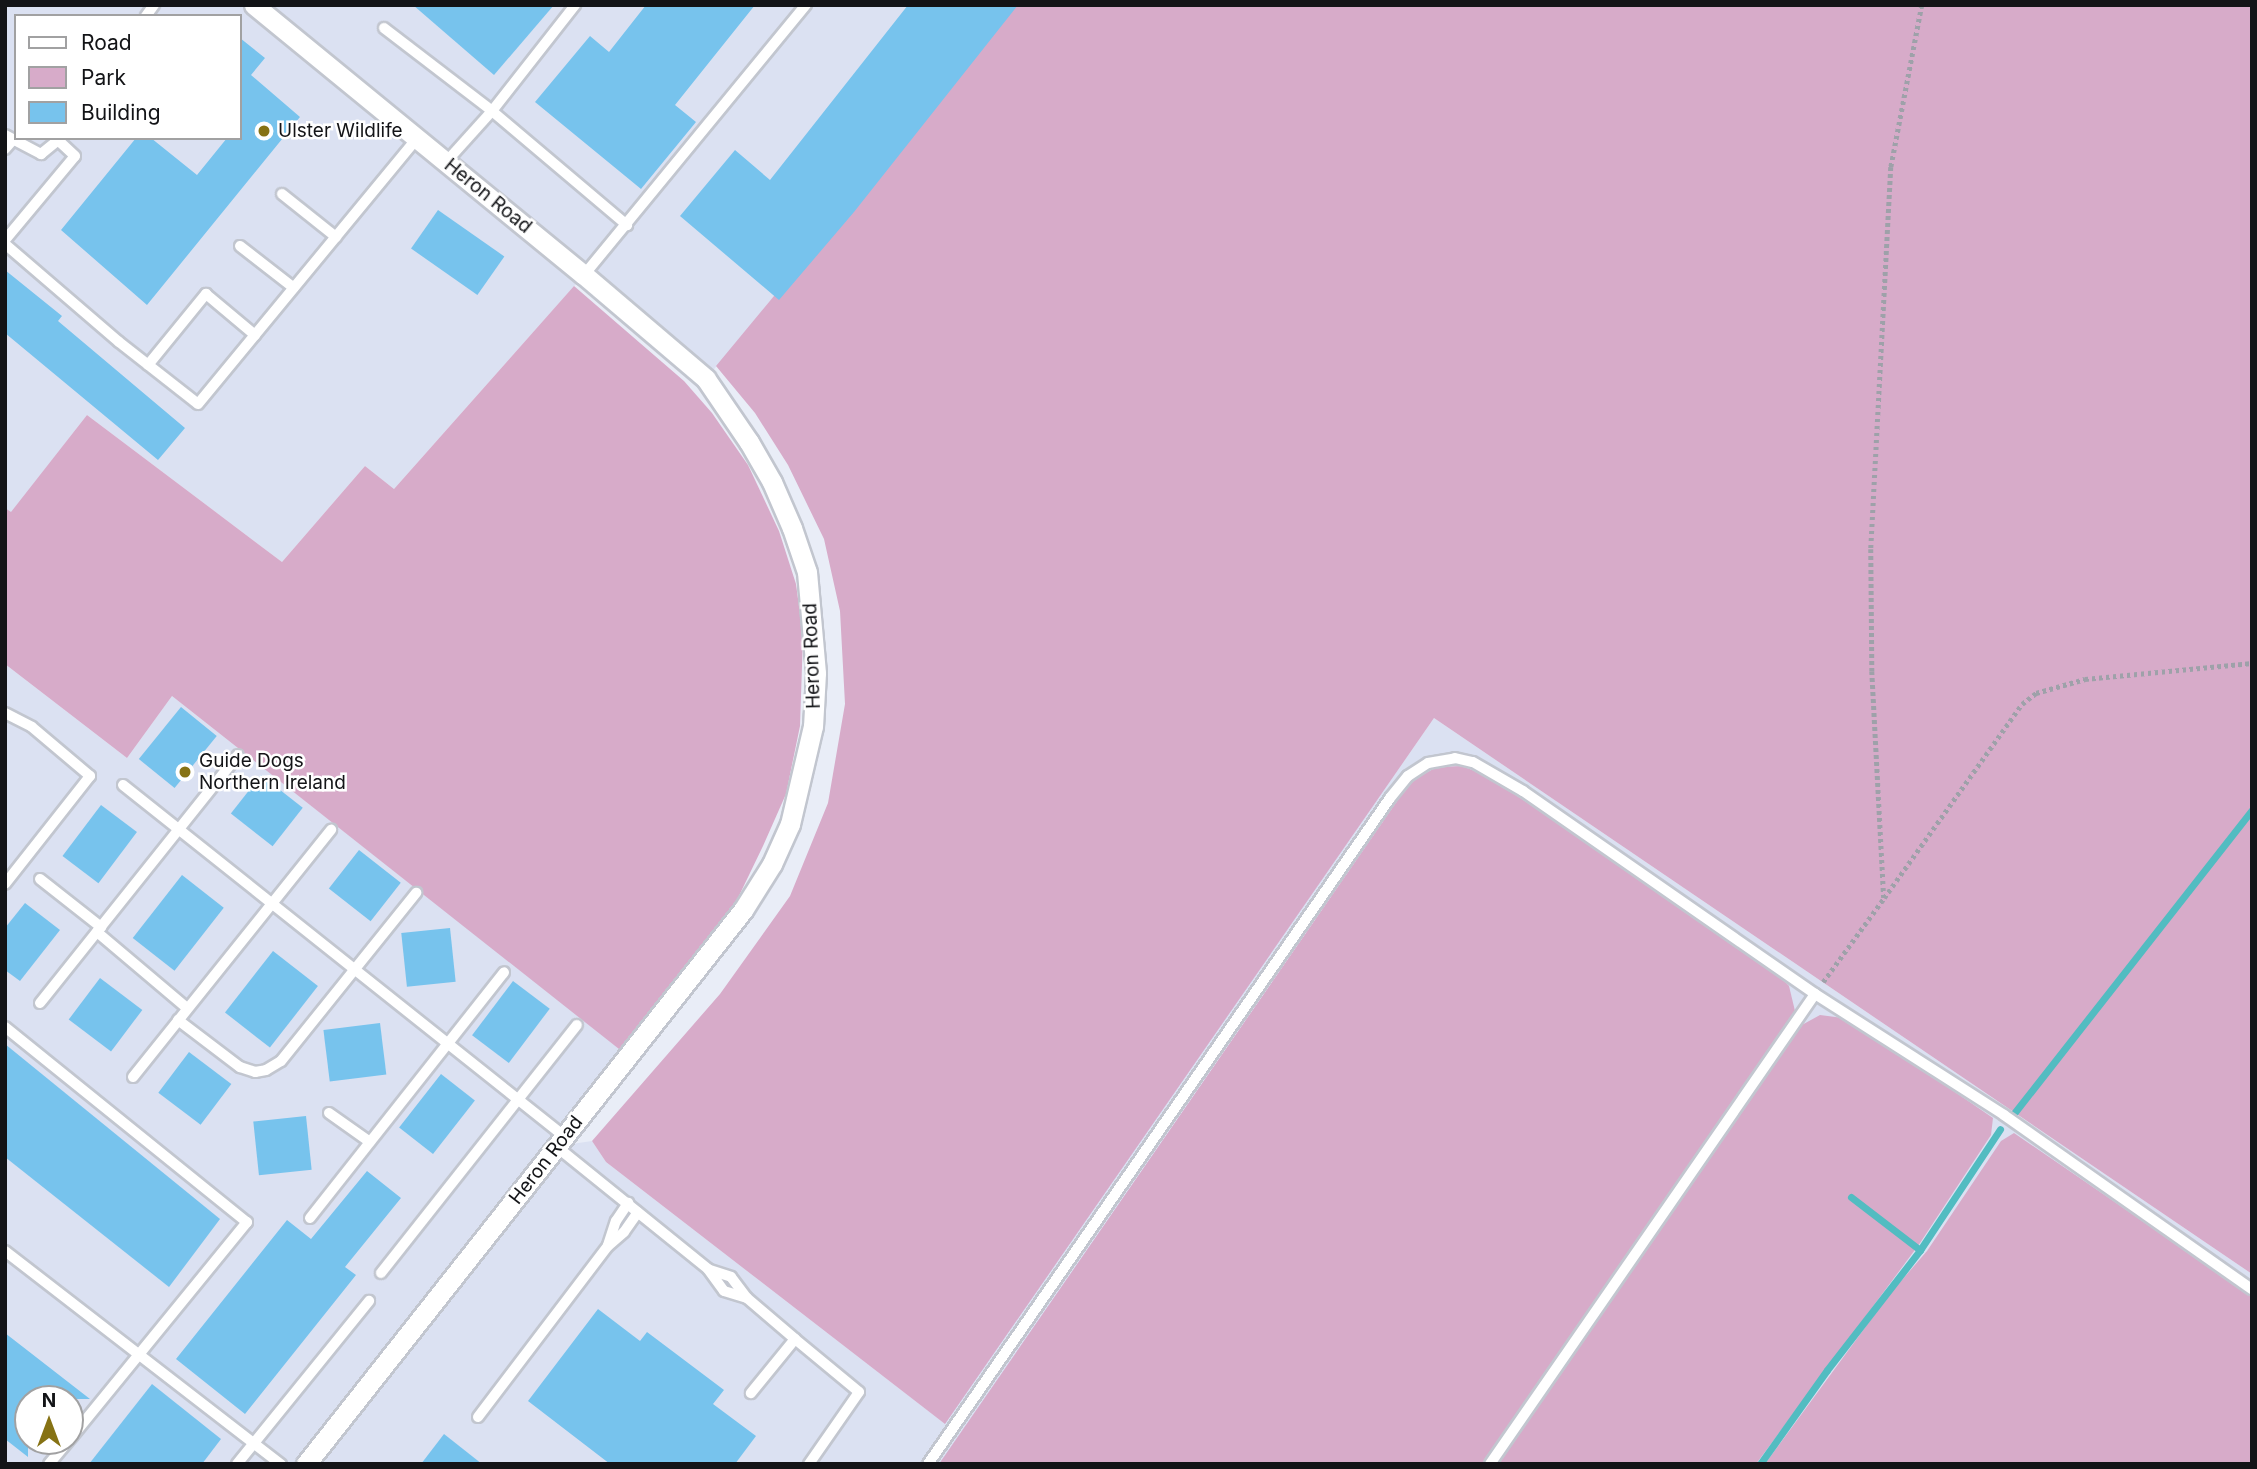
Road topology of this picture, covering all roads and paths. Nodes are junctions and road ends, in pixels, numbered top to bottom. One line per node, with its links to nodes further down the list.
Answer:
1 (254, 5): 8 (street, Heron Road)
2 (575, 5): 6 (lane)
3 (806, 5): 14 (lane)
4 (1922, 5): 31 (path)
5 (384, 28): 6 (lane)
6 (492, 111): 12 (lane); 14 (lane)
7 (9, 138): 9 (lane); 11 (lane)
8 (416, 138): 12 (street, Heron Road); 15 (lane)
9 (59, 140)
10 (61, 140): 16 (lane)
11 (5, 149)
12 (446, 162): 18 (street, Heron Road)
13 (282, 194): 15 (lane)
14 (628, 225): 18 (lane)
15 (336, 237): 19 (lane)
16 (5, 242): 21 (lane)
17 (240, 246): 19 (lane)
18 (584, 275): 47 (street, Heron Road)
19 (294, 288): 20 (lane)
20 (255, 335): 21 (lane); 21 (lane)
21 (148, 365)
22 (2252, 663): 31 (path)
23 (5, 713): 29 (lane)
24 (237, 755): 26 (lane)
25 (123, 785): 26 (lane)
26 (179, 829): 32 (lane); 33 (lane)
27 (331, 830): 32 (lane)
28 (40, 879): 33 (lane)
29 (5, 884)
30 (416, 893): 34 (lane)
31 (1884, 898): 36 (path)
32 (272, 903): 34 (lane); 39 (lane)
33 (99, 929): 38 (lane); 39 (lane)
34 (354, 968): 40 (lane); 43 (lane)
35 (504, 972): 43 (lane)
36 (1822, 984)
37 (1815, 994): 55 (lane); 67 (lane); 68 (lane)
38 (40, 1003)
39 (187, 1008): 40 (lane)
40 (178, 1020): 44 (lane)
41 (577, 1024): 45 (lane)
42 (5, 1027): 58 (lane)
43 (448, 1043): 45 (lane); 48 (lane)
44 (133, 1076)
45 (519, 1098): 47 (lane); 54 (lane)
46 (329, 1113): 48 (lane)
47 (561, 1141): 49 (lane); 65 (street, Heron Road)
48 (370, 1142): 51 (lane)
49 (628, 1203): 50 (lane); 52 (lane)
50 (638, 1212): 52 (lane); 57 (lane)
51 (310, 1218)
52 (608, 1246): 60 (lane)
53 (5, 1251): 58 (lane)
54 (381, 1273)
55 (2252, 1289)
56 (369, 1301): 62 (lane)
57 (795, 1339): 59 (lane); 66 (lane)
58 (138, 1357): 61 (lane); 62 (lane)
59 (751, 1393)
60 (478, 1418)
61 (84, 1422)
62 (253, 1443): 63 (lane); 64 (lane)
63 (237, 1464)
64 (281, 1464)
65 (306, 1464)
66 (809, 1464)
67 (928, 1464)
68 (1490, 1464)

